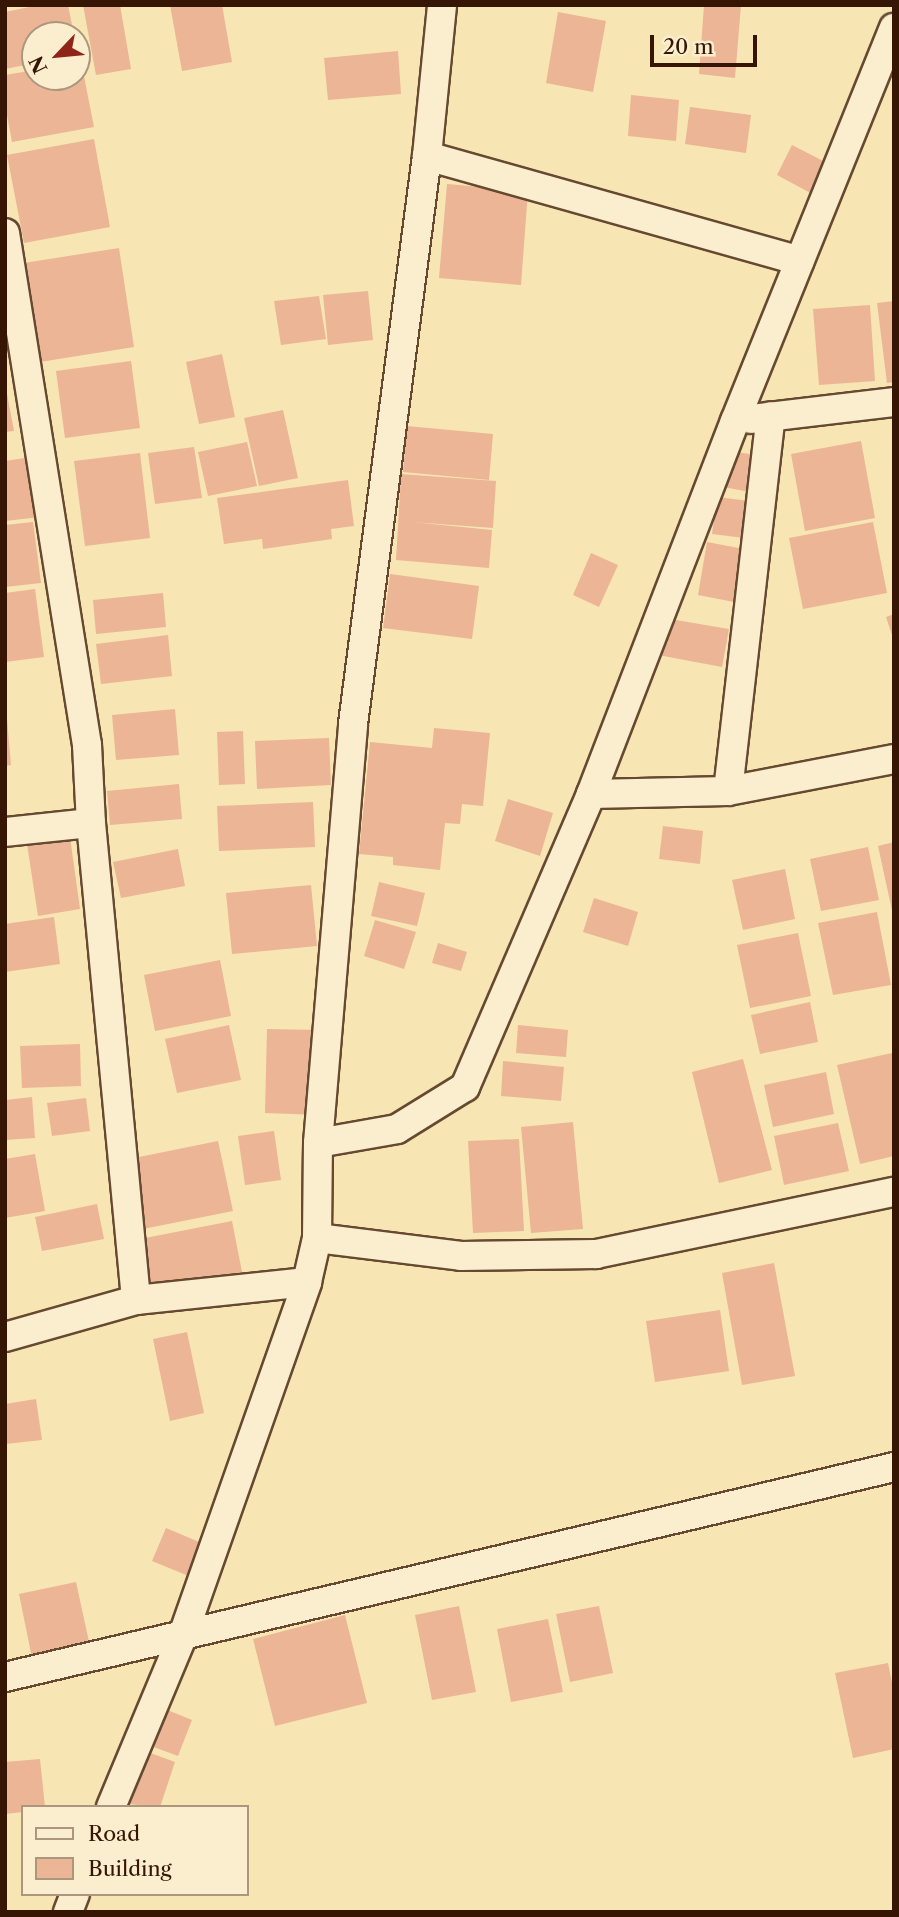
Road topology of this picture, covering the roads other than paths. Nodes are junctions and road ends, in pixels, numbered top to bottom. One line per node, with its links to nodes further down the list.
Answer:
1 (442, 5): 3 (street)
2 (894, 28): 5 (street)
3 (427, 156): 5 (street); 14 (street)
4 (5, 233): 12 (street)
5 (800, 261): 8 (street)
6 (894, 402): 7 (street)
7 (771, 416): 8 (street); 10 (street)
8 (735, 421): 11 (street)
9 (894, 760): 10 (street)
10 (728, 791): 11 (street)
11 (591, 794): 14 (street)
12 (90, 823): 13 (street); 18 (street)
13 (5, 832)
14 (318, 1143): 16 (street)
15 (894, 1192): 16 (street)
16 (317, 1238): 17 (street)
17 (307, 1282): 18 (street); 21 (street)
18 (136, 1300): 19 (street)
19 (5, 1337)
20 (894, 1467): 21 (street)
21 (183, 1635): 22 (street); 23 (street)
22 (5, 1677)
23 (112, 1805)

